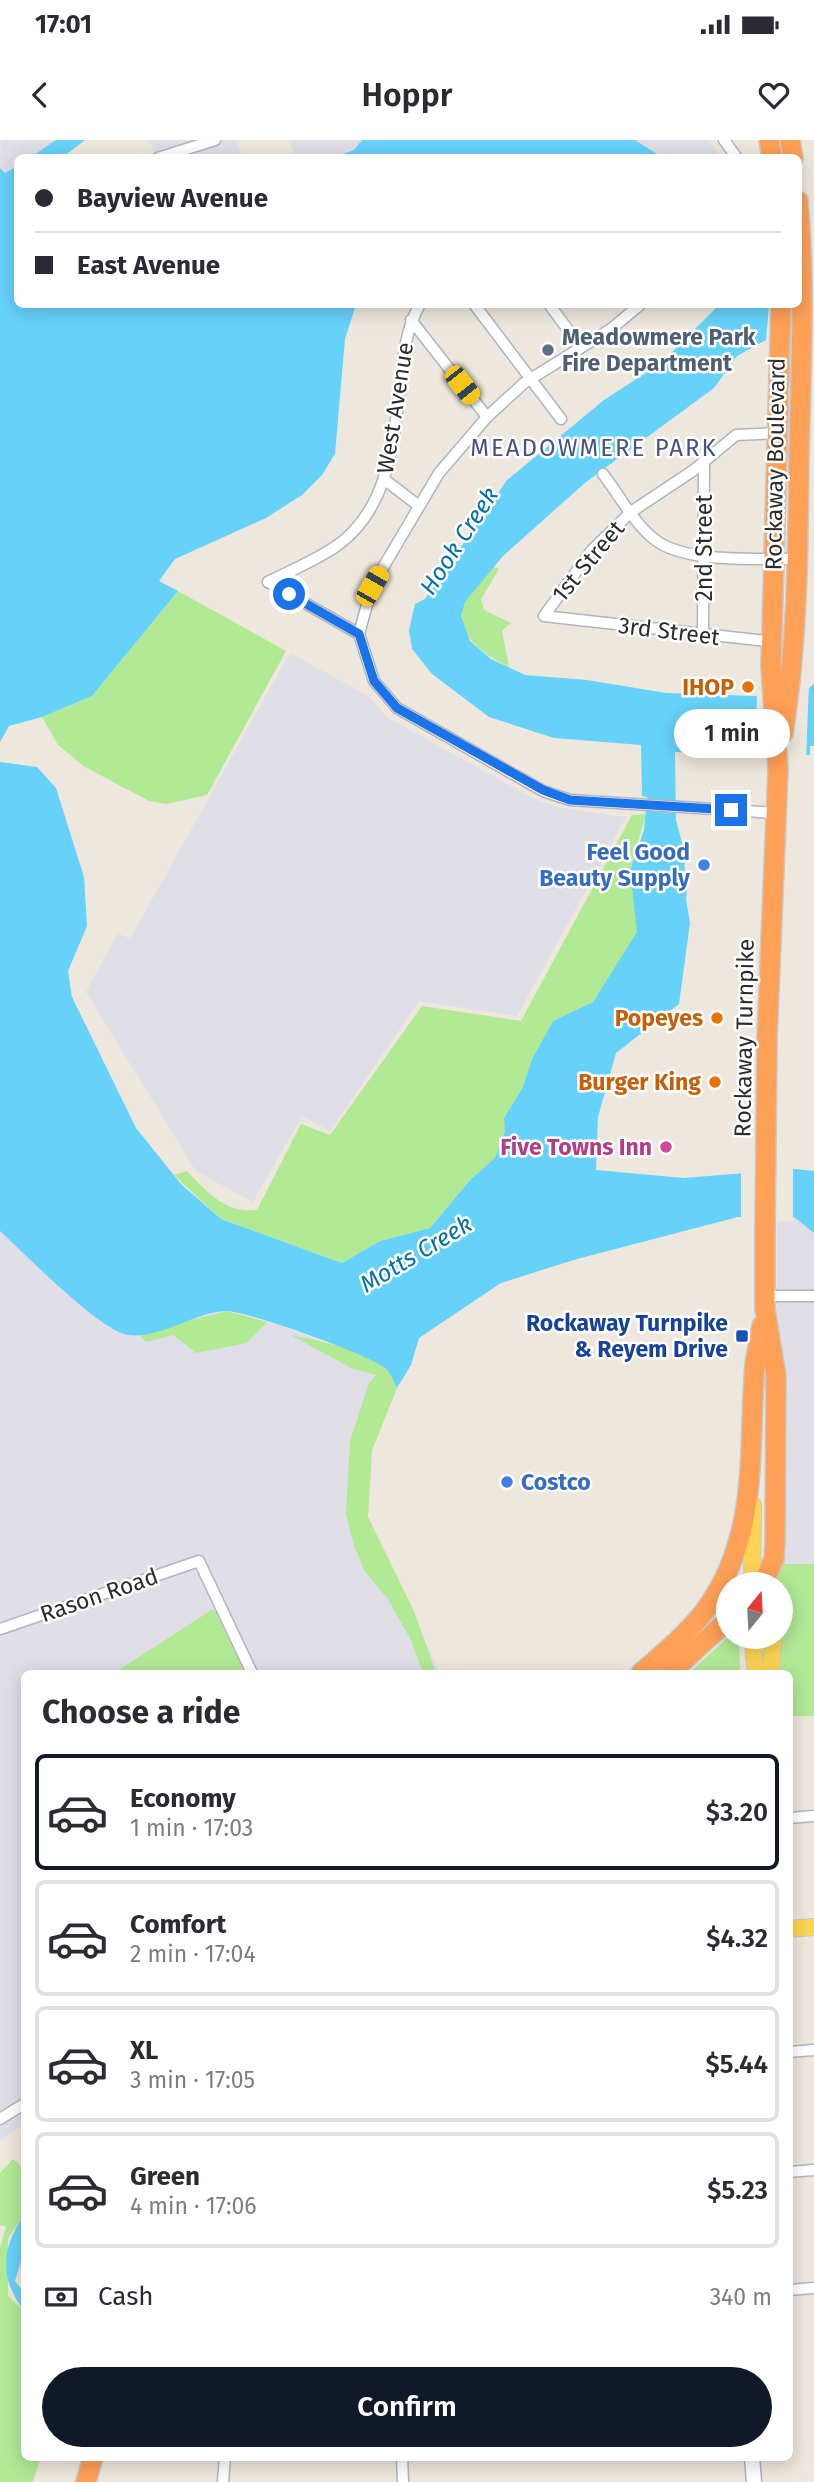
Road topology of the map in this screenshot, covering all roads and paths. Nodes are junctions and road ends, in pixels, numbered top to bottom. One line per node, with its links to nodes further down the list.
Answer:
1 (215, 140): 2 (street)
2 (171, 154)
3 (802, 282): 22 (highway, Rockaway Boulevard)
4 (417, 308): 9 (street, West Avenue)
5 (477, 308): 11 (street)
6 (552, 308): 10 (street)
7 (636, 308): 10 (street)
8 (780, 308): 14 (highway, Rockaway Boulevard)
9 (411, 320): 12 (street); 17 (street, West Avenue)
10 (580, 346): 11 (street)
11 (531, 378): 12 (street); 13 (street)
12 (487, 417): 18 (street)
13 (561, 419)
14 (778, 433): 15 (street, 1st Street); 21 (highway, Rockaway Boulevard)
15 (704, 462): 19 (street, 1st Street); 20 (street, 2nd Street)
16 (603, 474): 19 (street)
17 (385, 480): 18 (street); 24 (street, West Avenue)
18 (419, 506): 24 (street)
19 (631, 512): 20 (street); 23 (street, 1st Street)
20 (704, 555): 21 (street); 25 (street, 2nd Street)
21 (775, 558): 22 (street); 26 (highway, Rockaway Boulevard)
22 (797, 559): 27 (highway, Rockaway Boulevard)
23 (544, 616): 25 (street, 3rd Street)
24 (359, 634): 29 (street)
25 (703, 635): 26 (street, 3rd Street)
26 (772, 642): 27 (street, 3rd Street); 28 (highway, Rockaway Boulevard)
27 (795, 643): 28 (highway, Rockaway Boulevard)
28 (780, 728): 29 (highway, Rockaway Turnpike)
29 (776, 813): 31 (highway, Rockaway Turnpike)
30 (814, 1296): 31 (street)
31 (765, 1302): 32 (highway, Rockaway Turnpike); 33 (highway, Rockaway Turnpike)
32 (753, 1468): 34 (main road, Rockaway Turnpike); 42 (highway)
33 (774, 1559): 35 (highway); 36 (main road, Rockaway Turnpike)
34 (751, 1572)
35 (768, 1572)
36 (774, 1572)
37 (0, 1629): 41 (street, Rason Road)
38 (716, 1631): 43 (highway)
39 (753, 1649): 44 (main road)
40 (773, 1649): 45 (main road)
41 (251, 1670)
42 (644, 1670)
43 (673, 1670)
44 (755, 1670)
45 (770, 1670)
46 (814, 1816): 47 (street)
47 (793, 1818)
48 (814, 1927): 49 (main road)
49 (793, 1929)
50 (814, 2050): 51 (street)
51 (793, 2052)
52 (21, 2106): 53 (street)
53 (0, 2119)
54 (814, 2170): 55 (street)
55 (793, 2172)
56 (814, 2288): 57 (street)
57 (793, 2290)
58 (92, 2461): 62 (highway)
59 (225, 2461): 63 (street)
60 (402, 2461): 64 (street)
61 (752, 2461): 65 (main road)
62 (86, 2482)
63 (223, 2482)
64 (403, 2482)
65 (754, 2482)

